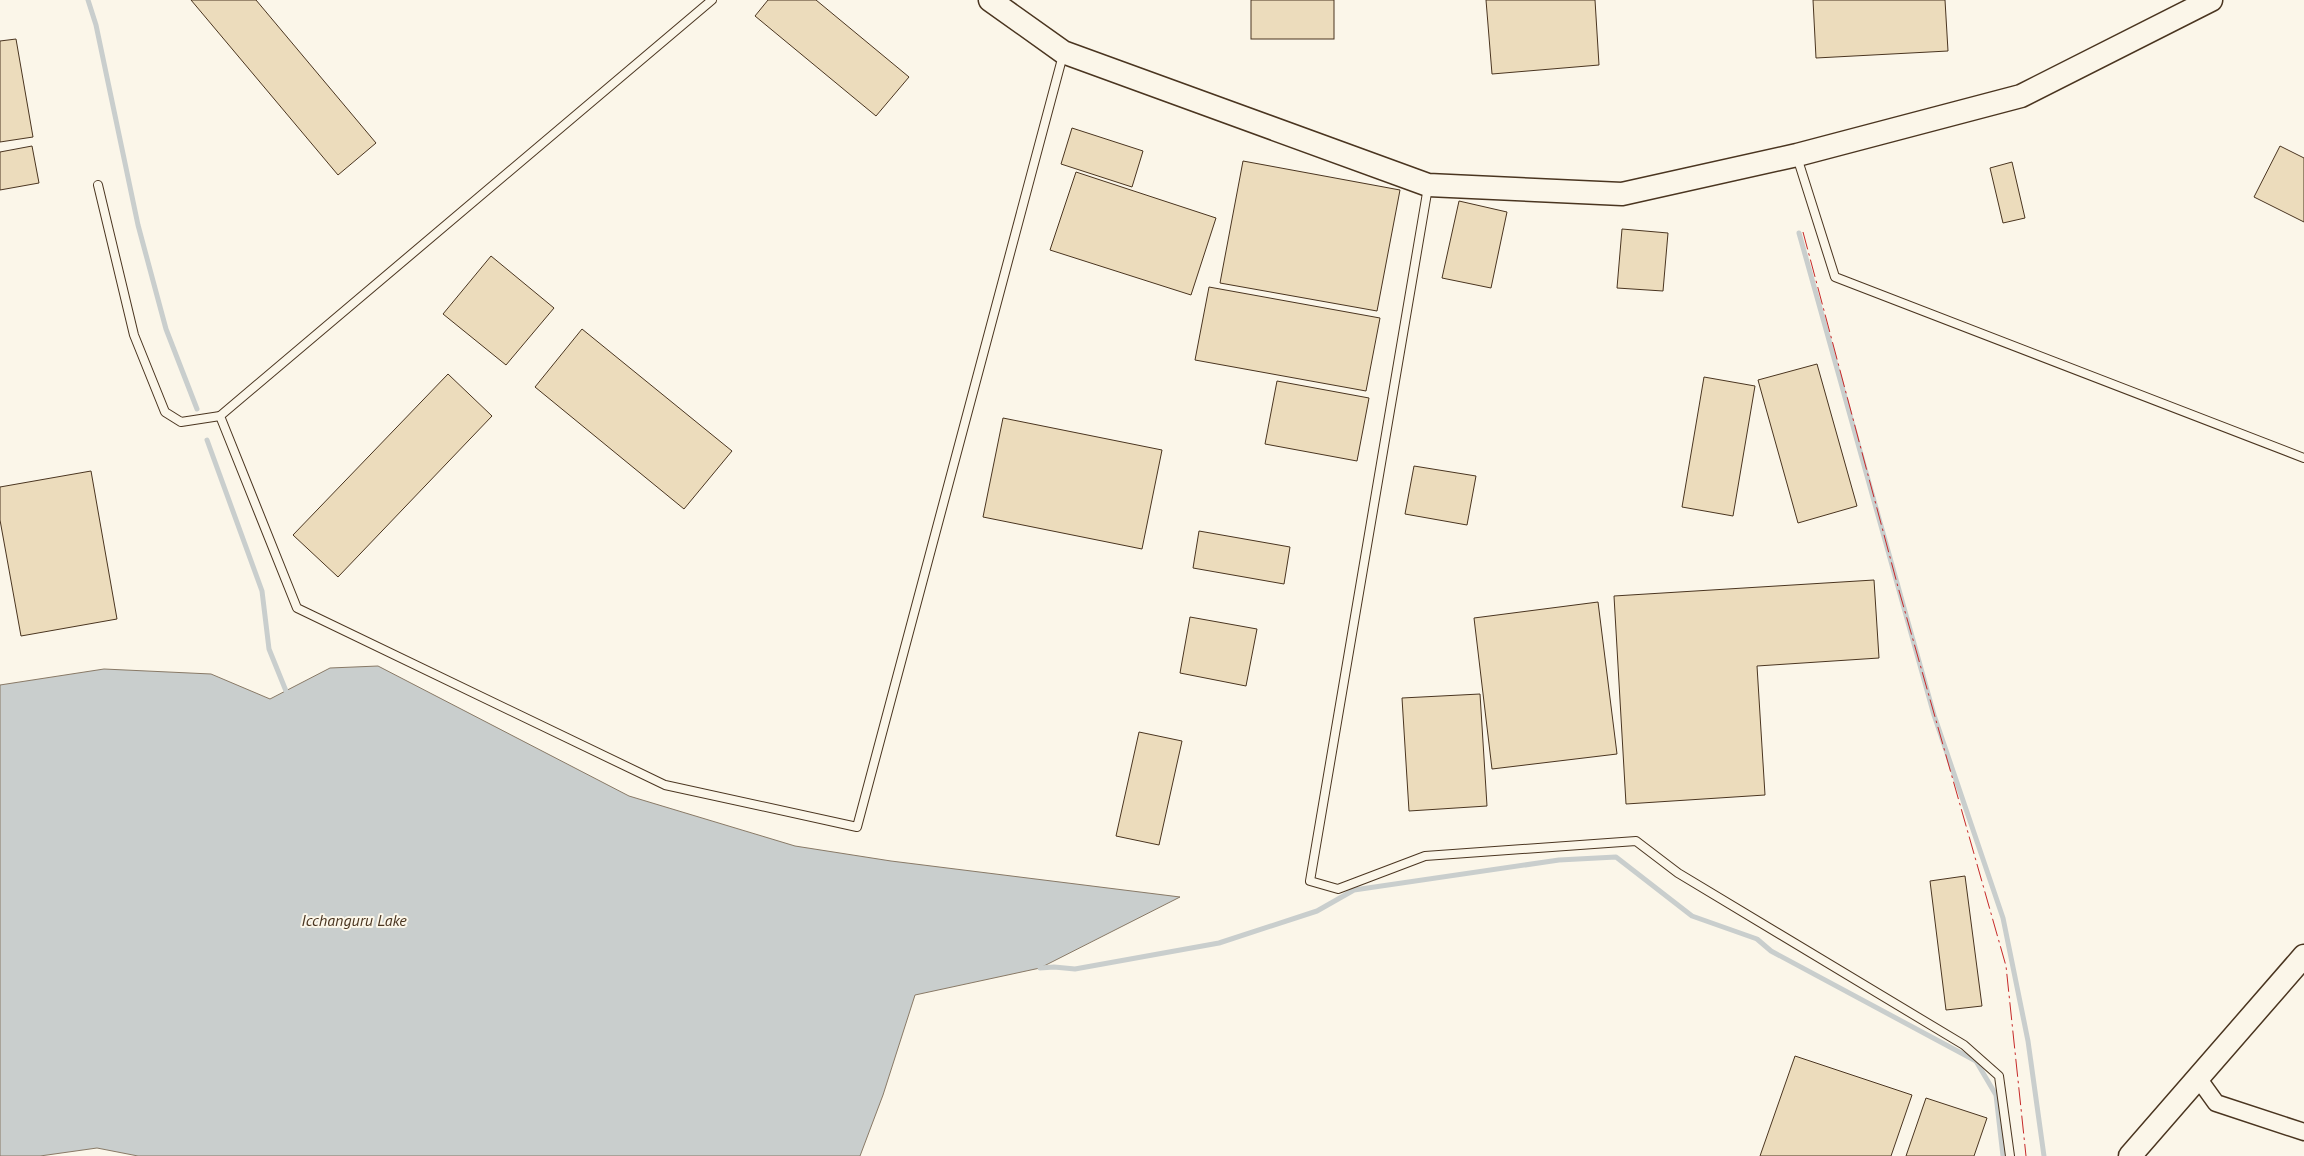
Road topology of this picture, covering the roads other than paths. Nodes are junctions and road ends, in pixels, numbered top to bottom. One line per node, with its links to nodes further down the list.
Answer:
1 (712, 0): 8 (lane)
2 (990, 0): 4 (street)
3 (2211, 0): 5 (street)
4 (1063, 52): 7 (street); 8 (lane)
5 (1797, 155): 7 (street); 9 (lane)
6 (98, 185): 8 (lane)
7 (1428, 185): 13 (lane)
8 (220, 416)
9 (2304, 458)
10 (2304, 956): 11 (street)
11 (2198, 1078): 12 (street); 14 (street)
12 (2304, 1132)
13 (2010, 1156)
14 (2130, 1156)

